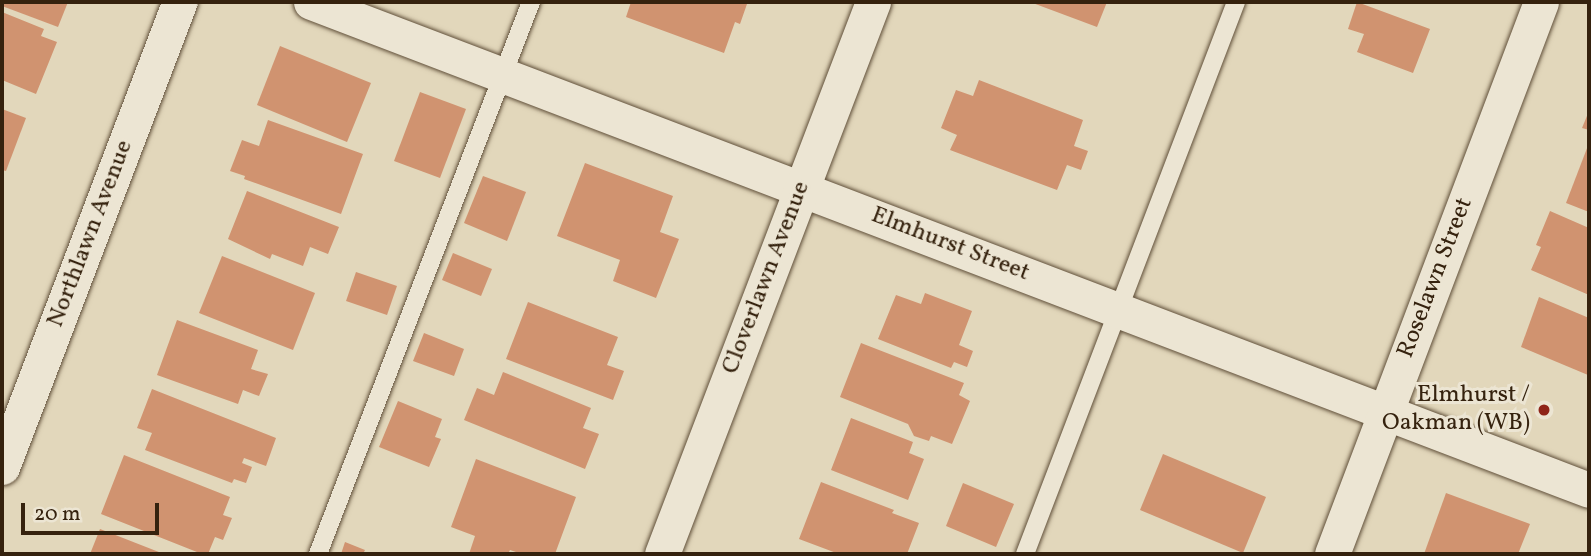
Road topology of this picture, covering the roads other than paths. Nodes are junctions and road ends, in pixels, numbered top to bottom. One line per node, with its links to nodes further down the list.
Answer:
1 (180, 2): 11 (street, Northlawn Avenue)
2 (311, 2): 7 (street, Elmhurst Street)
3 (531, 2): 7 (lane)
4 (873, 2): 8 (street, Cloverlawn Avenue)
5 (1236, 2): 9 (lane)
6 (1541, 2): 10 (street, Roselawn Street)
7 (503, 75): 8 (street, Elmhurst Street); 13 (lane)
8 (801, 188): 9 (street, Elmhurst Street); 14 (street, Cloverlawn Avenue)
9 (1119, 309): 10 (street, Elmhurst Street); 15 (lane)
10 (1386, 410): 12 (street, Elmhurst Street); 16 (street, Roselawn Street)
11 (2, 467)
12 (1589, 489)
13 (318, 554)
14 (662, 554)
15 (1025, 554)
16 (1332, 554)

